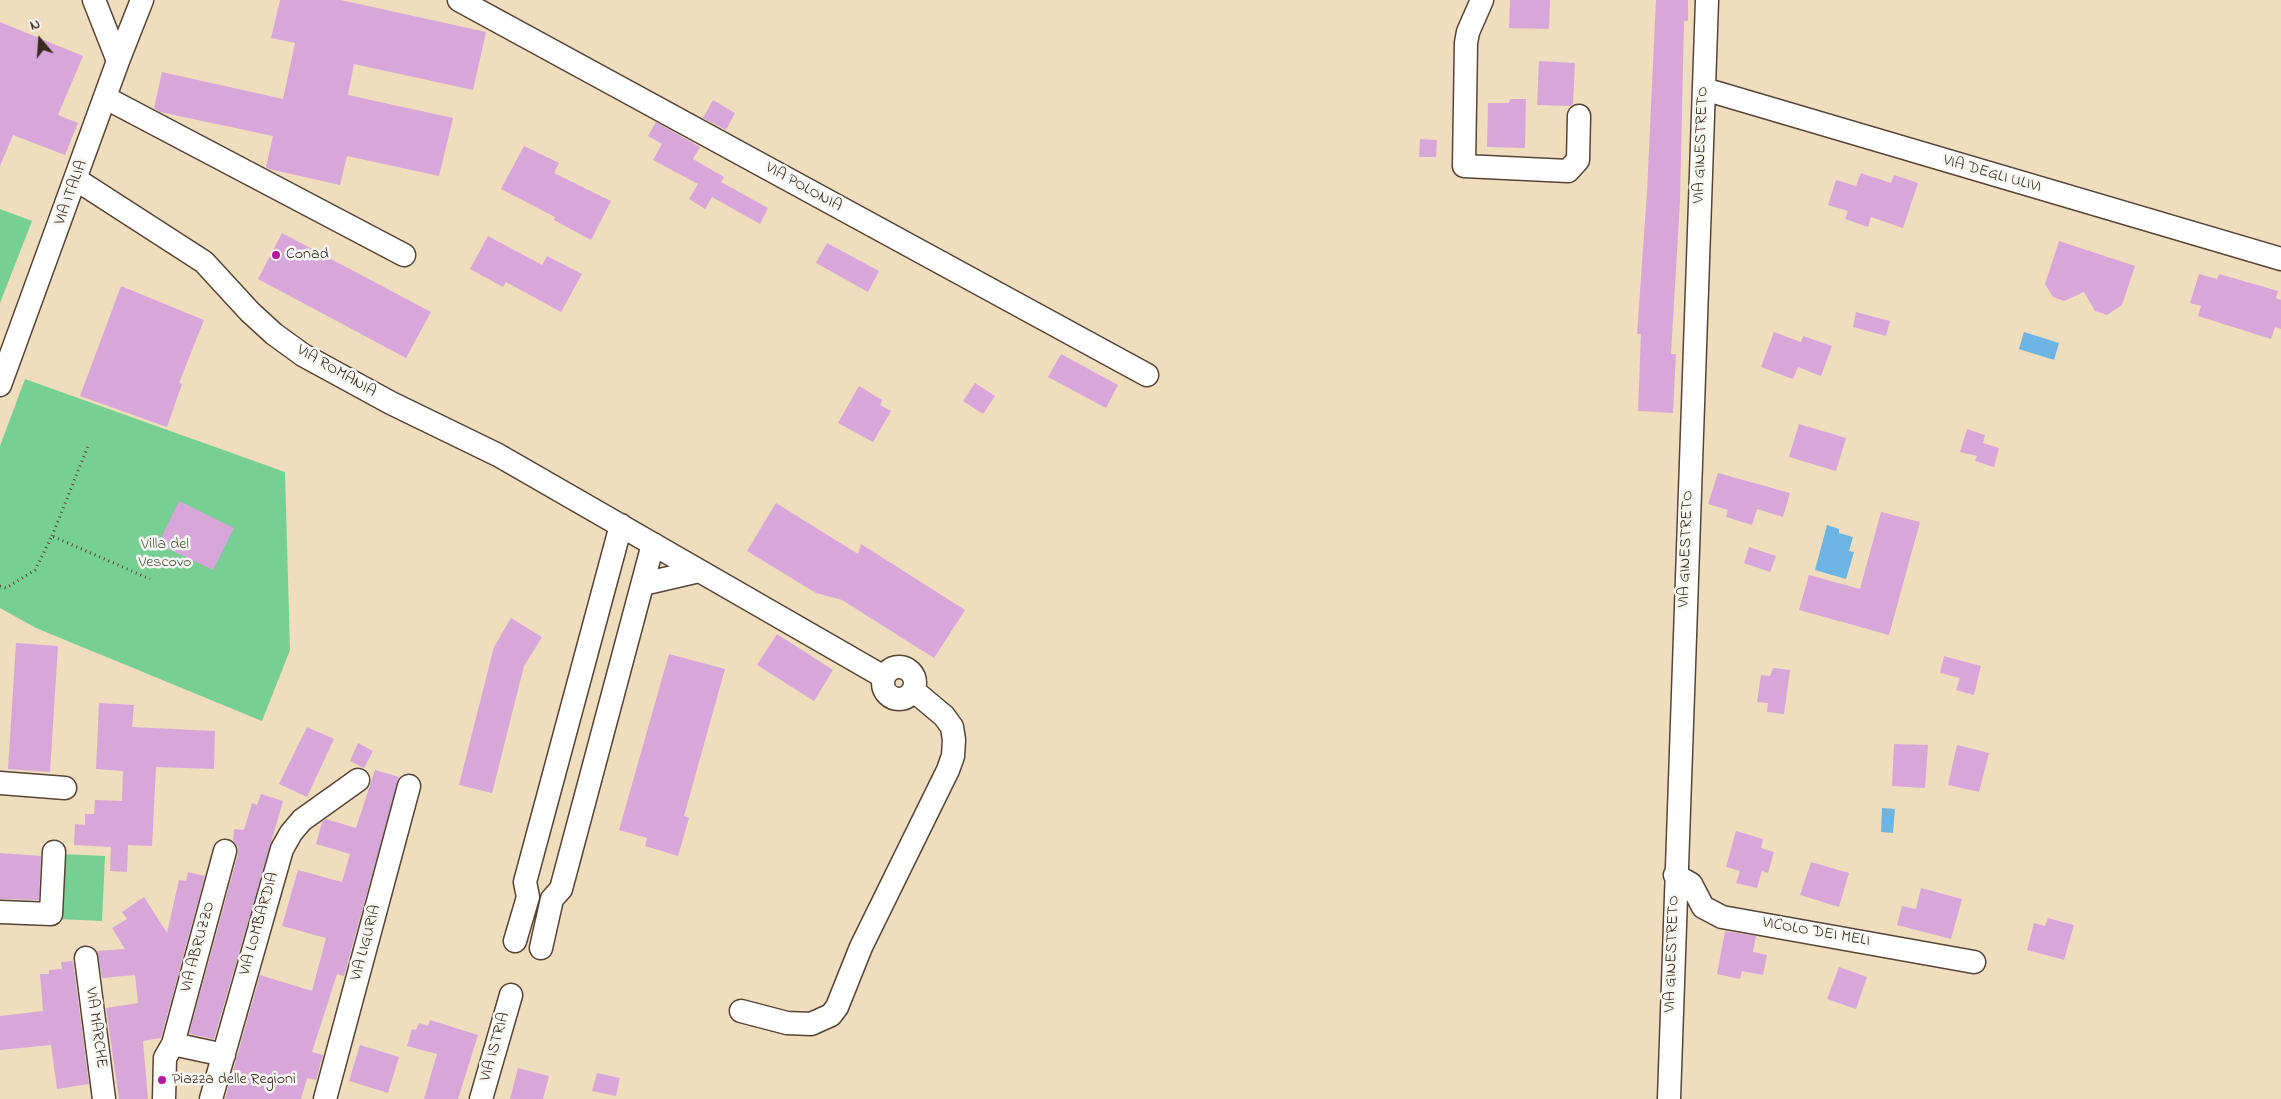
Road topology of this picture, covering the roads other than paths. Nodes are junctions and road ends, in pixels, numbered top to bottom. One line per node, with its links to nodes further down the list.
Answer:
1 (94, 0): 6 (street)
2 (142, 0): 6 (street, VIA ITALIA)
3 (459, 0): 13 (street, VIA POLONIA)
4 (1482, 0): 9 (street)
5 (1707, 0): 7 (street, VIA GINESTRETO)
6 (118, 61): 8 (street, VIA ITALIA)
7 (1704, 89): 12 (street, VIA DEGLI ULIVI); 25 (street, VIA GINESTRETO)
8 (106, 98): 10 (street, VIA ITALIA); 11 (street)
9 (1579, 116)
10 (77, 180): 14 (street, VIA ITALIA); 15 (street, VIA ROMANIA)
11 (404, 255)
12 (2281, 259)
13 (1147, 375)
14 (0, 385)
15 (621, 525): 16 (street, VIA ROMANIA); 27 (street)
16 (653, 544): 17 (street, VIA ROMANIA); 18 (street)
17 (699, 571): 18 (street); 32 (street, VIA ROMANIA)
18 (643, 584): 28 (street)
19 (358, 780): 34 (street, VIA LOMBARDIA)
20 (0, 784): 22 (street)
21 (409, 786): 38 (street, VIA LIGURIA)
22 (65, 788)
23 (225, 850): 33 (street, VIA ABRUZZO)
24 (54, 852): 26 (street)
25 (1676, 875): 30 (street, VICOLO DEI MELI); 40 (street, VIA GINESTRETO)
26 (0, 912)
27 (515, 941)
28 (541, 948)
29 (86, 958): 35 (street, VIA MARCHE)
30 (1974, 962)
31 (512, 995): 39 (street, VIA ISTRIA)
32 (741, 1011)
33 (173, 1044): 34 (street); 36 (street)
34 (224, 1055): 37 (street, VIA LOMBARDIA)
35 (104, 1099)
36 (164, 1099)
37 (211, 1099)
38 (325, 1099)
39 (481, 1099)
40 (1669, 1099)

